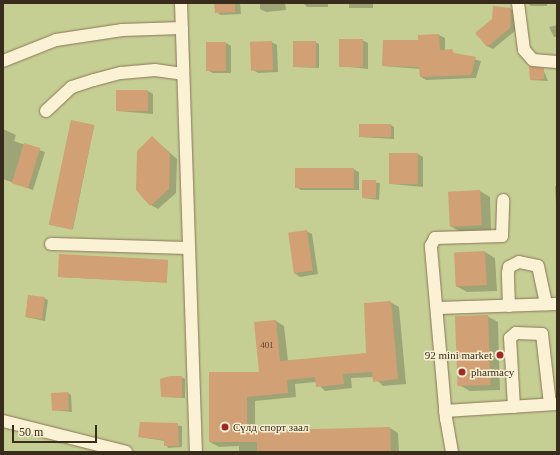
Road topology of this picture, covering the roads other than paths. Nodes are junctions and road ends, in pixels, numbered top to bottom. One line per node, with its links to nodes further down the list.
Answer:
1 (181, 3): 3 (street)
2 (518, 3): 5 (street)
3 (182, 28): 4 (street); 6 (street)
4 (3, 61)
5 (557, 62)
6 (184, 74): 7 (street); 10 (street)
7 (46, 111)
8 (503, 200): 13 (street)
9 (51, 244): 10 (street)
10 (189, 248): 19 (street)
11 (551, 304): 12 (street); 12 (street)
12 (509, 306): 13 (street)
13 (438, 308): 16 (street)
14 (553, 404): 15 (street); 15 (street)
15 (514, 407): 16 (street)
16 (445, 411): 20 (street)
17 (3, 421): 18 (street)
18 (126, 452)
19 (196, 452)
20 (452, 452)

